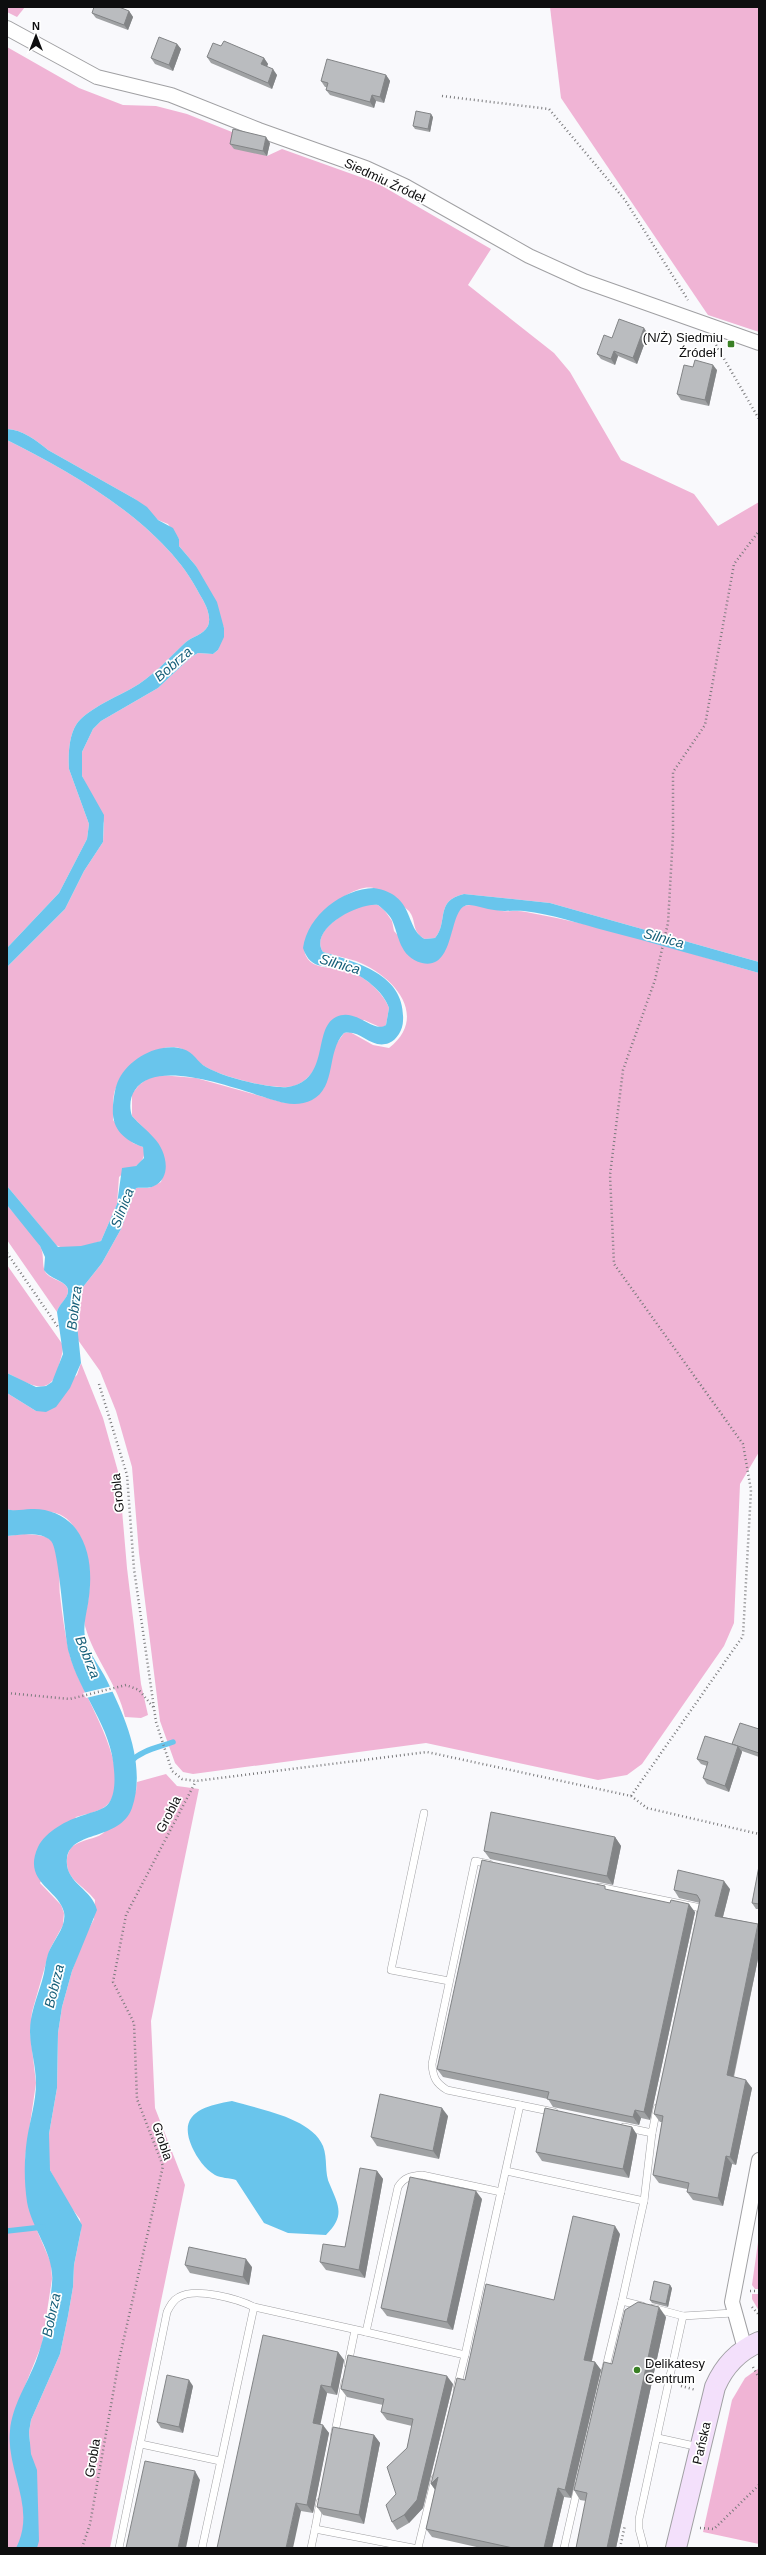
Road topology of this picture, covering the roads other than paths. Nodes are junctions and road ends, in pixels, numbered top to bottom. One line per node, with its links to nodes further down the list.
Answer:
1 (7, 28): 2 (street, Siedmiu Źródeł)
2 (759, 343)
3 (424, 1813): 7 (lane)
4 (499, 1866): 7 (lane)
5 (592, 1886): 6 (lane)
6 (698, 1924)
7 (449, 1981): 9 (lane)
8 (659, 2102): 12 (lane)
9 (520, 2105): 10 (lane); 14 (lane)
10 (559, 2113)
11 (613, 2125): 12 (lane)
12 (652, 2133): 16 (lane)
13 (759, 2162): 19 (street)
14 (506, 2171): 15 (lane); 16 (lane)
15 (501, 2192): 22 (lane); 24 (lane)
16 (644, 2201): 17 (lane)
17 (622, 2301): 20 (lane); 25 (lane)
18 (254, 2308): 21 (lane); 28 (lane); 31 (lane)
19 (733, 2313): 20 (lane); 23 (street)
20 (683, 2316): 27 (lane)
21 (355, 2330): 22 (lane); 29 (lane)
22 (366, 2332): 24 (lane)
23 (752, 2346): 30 (main road, Pańska)
24 (465, 2355): 26 (lane)
25 (604, 2376)
26 (456, 2393)
27 (658, 2438): 30 (lane); 42 (lane)
28 (140, 2444): 31 (lane); 36 (lane)
29 (332, 2445)
30 (700, 2447): 43 (main road, Pańska)
31 (220, 2461): 37 (lane)
32 (437, 2471): 40 (lane)
33 (579, 2480): 41 (lane)
34 (323, 2491): 35 (lane)
35 (315, 2529): 38 (lane); 39 (lane)
36 (119, 2548)
37 (202, 2548)
38 (311, 2548)
39 (413, 2548)
40 (418, 2548)
41 (564, 2548)
42 (644, 2548)
43 (676, 2548)

